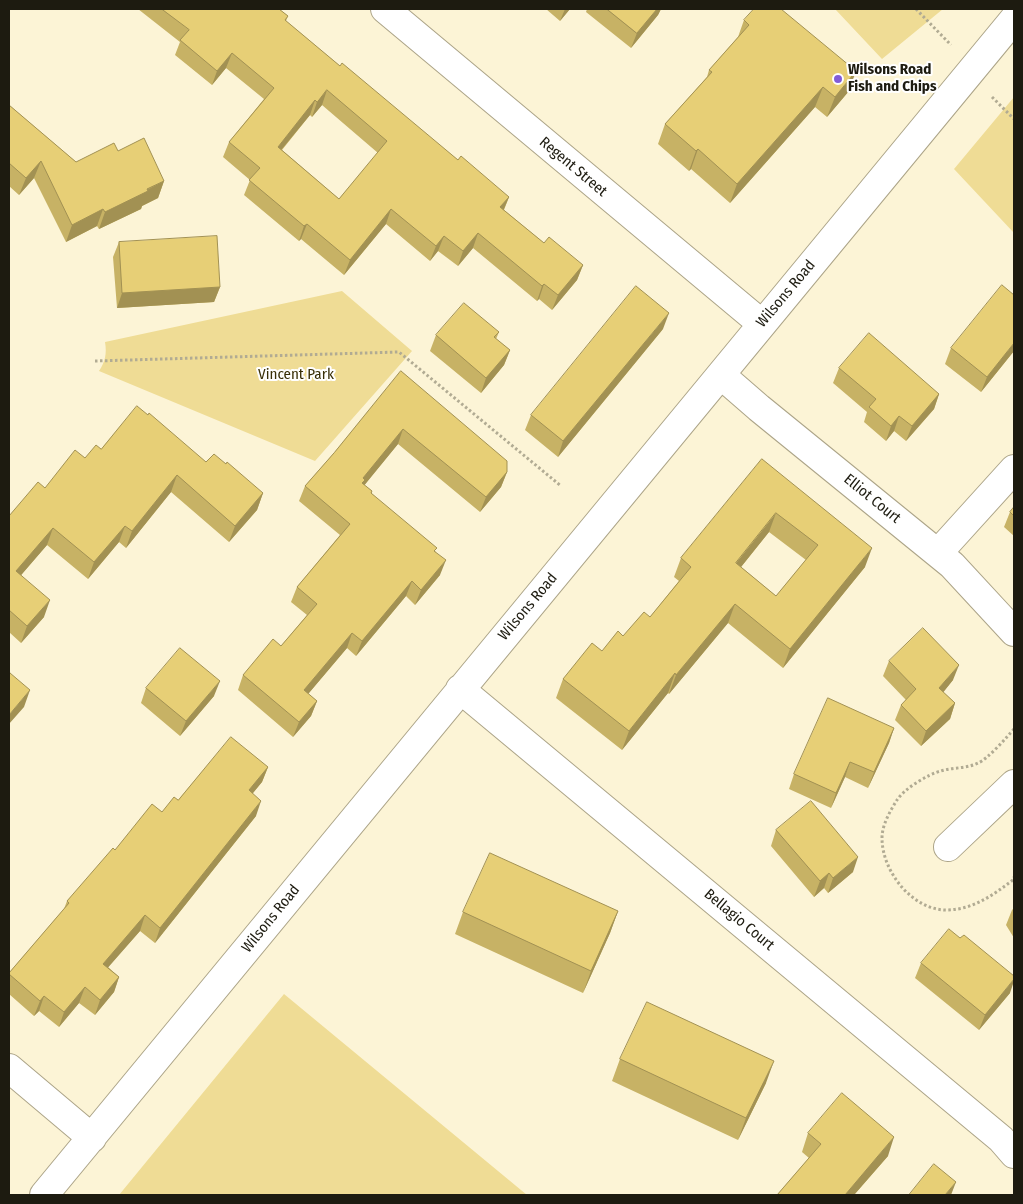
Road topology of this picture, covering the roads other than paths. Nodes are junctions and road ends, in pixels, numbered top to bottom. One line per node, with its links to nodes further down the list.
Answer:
1 (385, 9): 3 (street, Regent Street)
2 (1014, 19): 3 (street, Wilsons Road)
3 (762, 324): 4 (street, Wilsons Road)
4 (721, 375): 6 (street, Elliot Court); 8 (street, Wilsons Road)
5 (1014, 470): 6 (street)
6 (938, 553): 7 (street, Elliot Court)
7 (1014, 632)
8 (460, 689): 12 (street, Wilsons Road); 13 (street, Bellagio Court)
9 (1014, 784): 10 (street)
10 (948, 847)
11 (9, 1068): 12 (street)
12 (92, 1138): 14 (street, Wilsons Road)
13 (1014, 1154)
14 (44, 1195)

